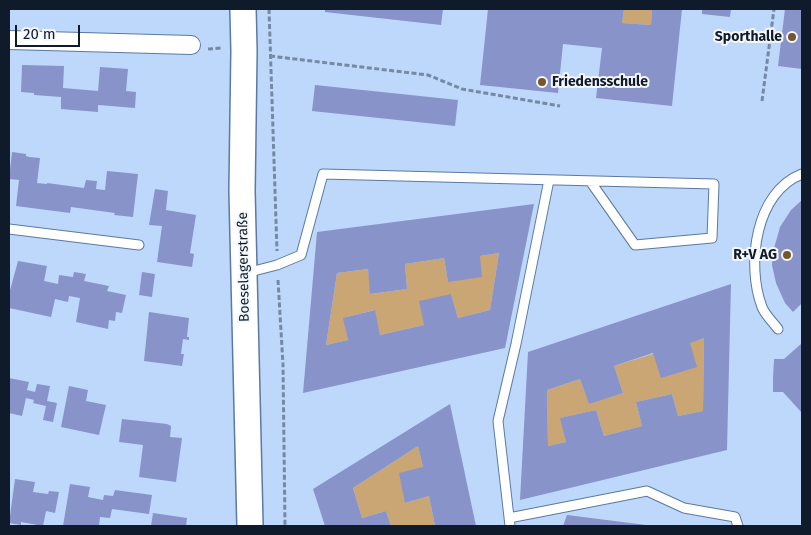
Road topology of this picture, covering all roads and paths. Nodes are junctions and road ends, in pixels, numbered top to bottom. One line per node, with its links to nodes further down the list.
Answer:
1 (243, 9): 13 (street, Boeselagerstraße)
2 (774, 9): 6 (path)
3 (9, 40): 4 (street)
4 (191, 45)
5 (270, 56): 7 (path)
6 (762, 101)
7 (560, 106)
8 (802, 174): 14 (lane)
9 (549, 180): 10 (lane); 13 (lane); 15 (lane)
10 (590, 181): 10 (lane)
11 (9, 229): 12 (lane)
12 (139, 245)
13 (244, 273): 16 (street, Boeselagerstraße)
14 (778, 329)
15 (510, 522): 17 (lane)
16 (250, 526)
17 (738, 526)

